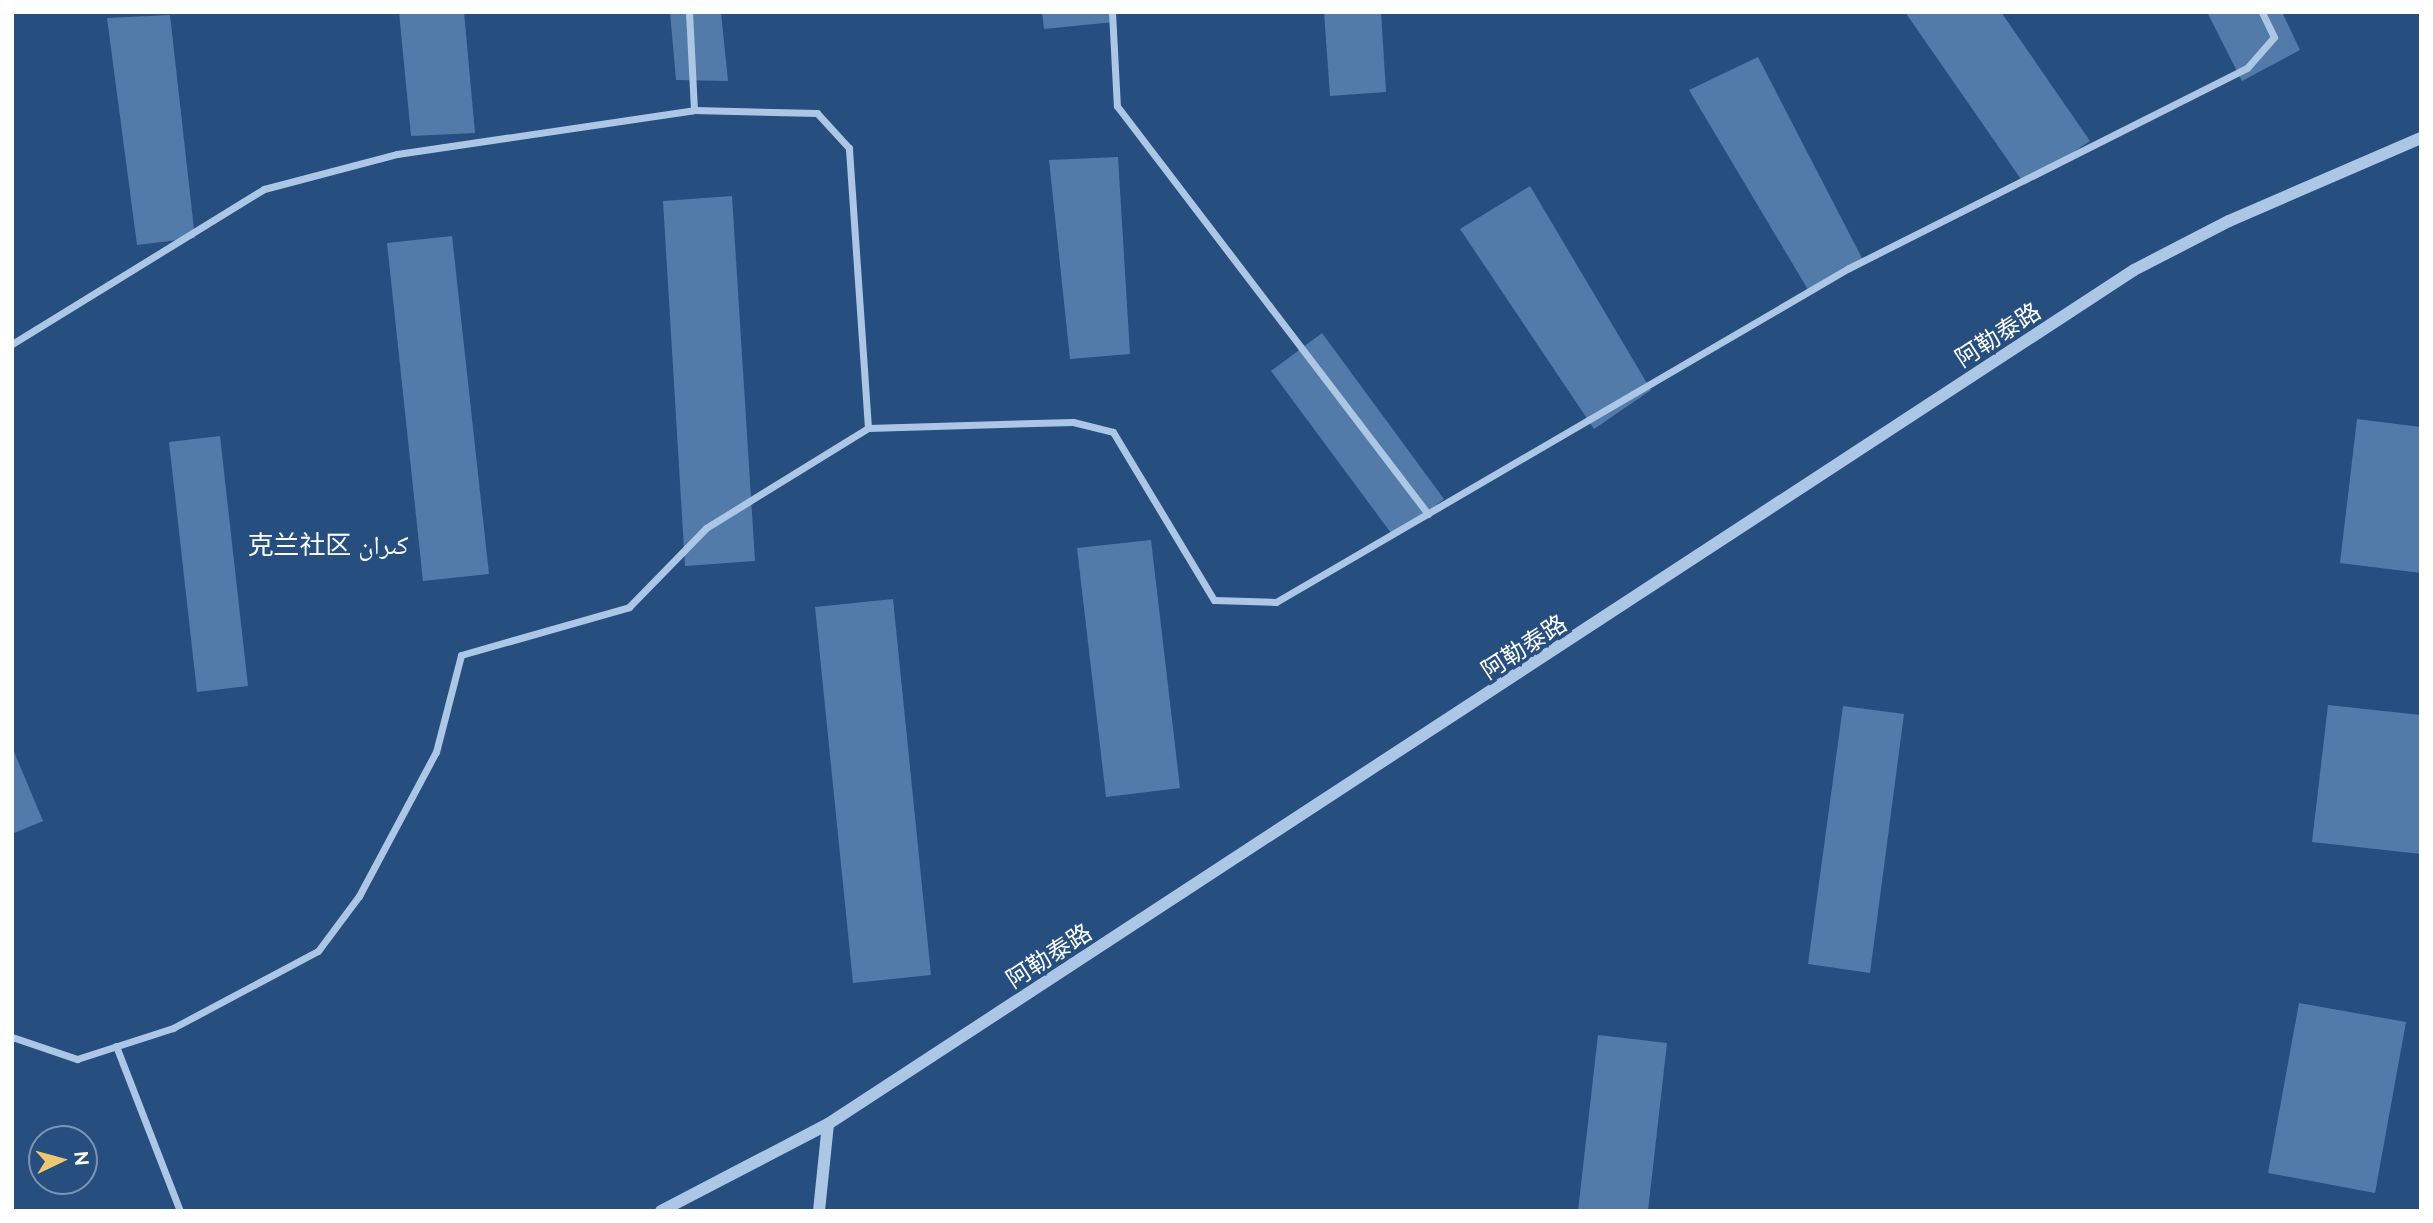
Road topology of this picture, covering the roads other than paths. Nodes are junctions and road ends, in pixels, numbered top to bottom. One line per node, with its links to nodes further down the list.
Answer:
1 (689, 12): 4 (street)
2 (1112, 12): 8 (street)
3 (2262, 12): 8 (street)
4 (694, 110): 6 (street); 7 (street)
5 (2421, 138): 11 (street, 阿勒泰路)
6 (12, 344)
7 (868, 428): 8 (street); 10 (street)
8 (1429, 514)
9 (12, 1037): 10 (street)
10 (116, 1046): 12 (street)
11 (828, 1124): 13 (street, 阿勒泰路); 14 (street)
12 (180, 1211)
13 (660, 1211)
14 (819, 1211)

